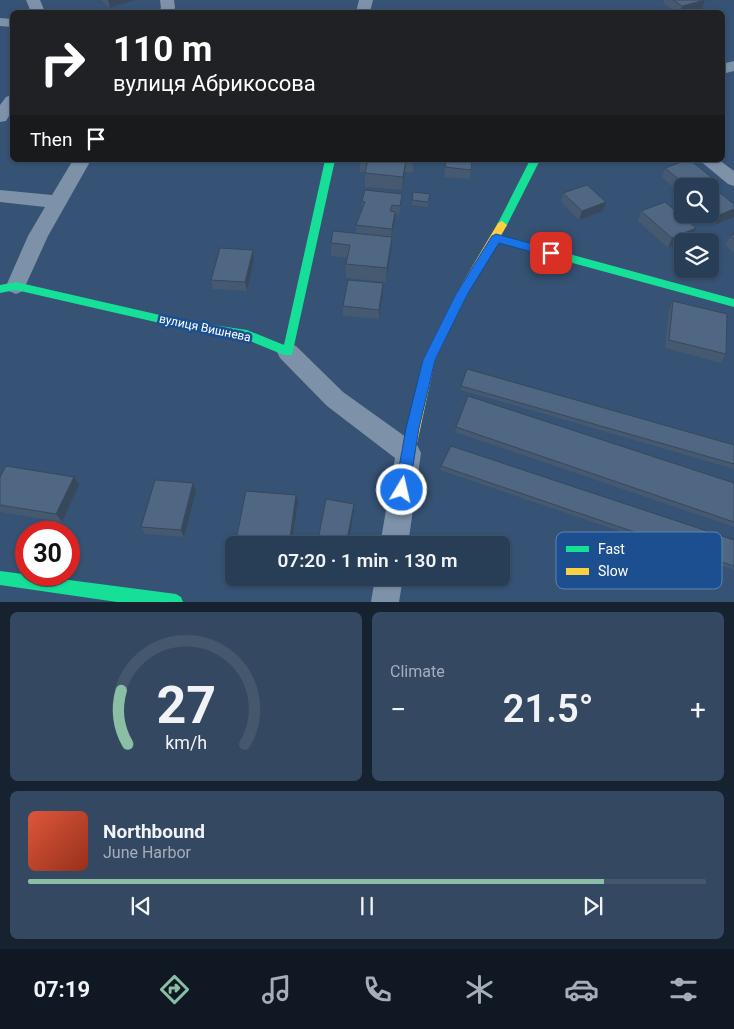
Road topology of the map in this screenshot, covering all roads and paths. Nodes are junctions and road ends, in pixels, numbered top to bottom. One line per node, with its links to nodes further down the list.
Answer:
1 (10, 103): 2 (street)
2 (0, 117)
3 (81, 162): 9 (street)
4 (330, 162): 13 (street)
5 (534, 162): 10 (street)
6 (711, 162): 7 (street)
7 (734, 180)
8 (0, 196): 9 (street)
9 (59, 202): 11 (street)
10 (496, 238): 12 (street); 14 (street)
11 (8, 287): 13 (street, вулиця Вишнева)
12 (734, 303)
13 (288, 352): 14 (street)
14 (408, 453): 15 (street)
15 (395, 536)
16 (0, 578): 18 (street)
17 (388, 586): 19 (street)
18 (176, 602)
19 (385, 602)

